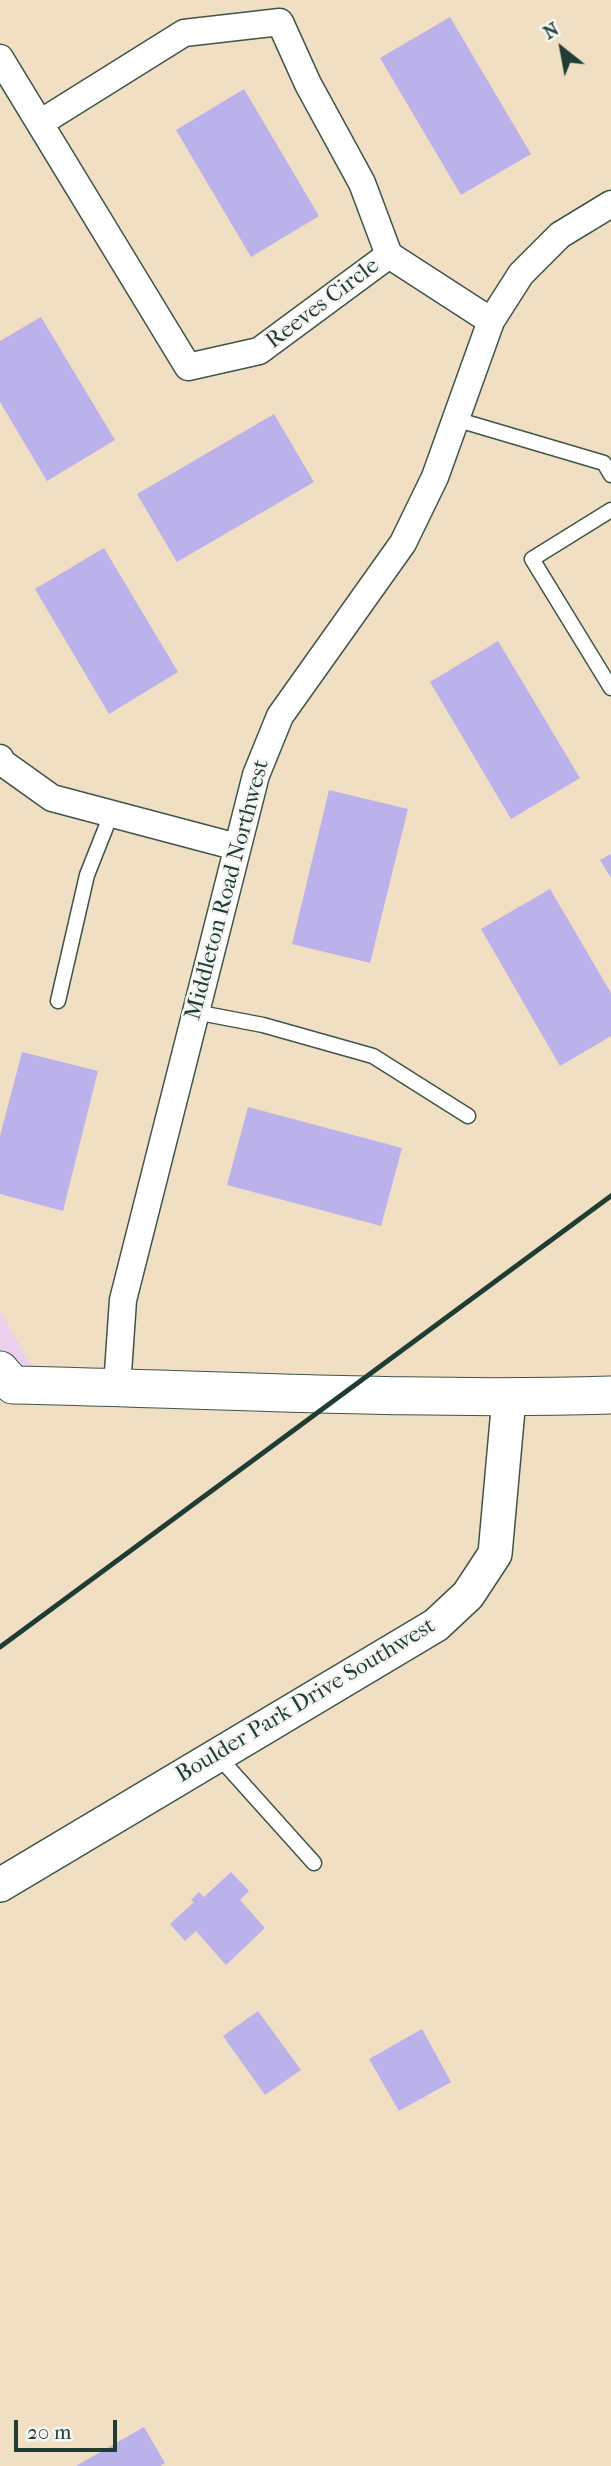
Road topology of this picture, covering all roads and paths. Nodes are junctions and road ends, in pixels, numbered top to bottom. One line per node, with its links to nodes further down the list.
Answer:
1 (0, 58): 2 (street, Reeves Circle)
2 (40, 123): 4 (street, Reeves Circle); 4 (street, Reeves Circle)
3 (611, 204): 5 (street, Middleton Road Northwest)
4 (389, 255): 5 (street)
5 (491, 321): 6 (street, Middleton Road Northwest)
6 (456, 419): 7 (lane); 12 (street, Middleton Road Northwest)
7 (611, 475)
8 (611, 510): 9 (lane)
9 (611, 688)
10 (0, 758): 11 (street)
11 (112, 812): 12 (street); 13 (lane)
12 (237, 847): 14 (street, Middleton Road Northwest)
13 (58, 1001)
14 (195, 1012): 15 (lane); 17 (street, Middleton Road Northwest)
15 (468, 1116)
16 (4, 1385): 17 (main road)
17 (117, 1387): 19 (main road)
18 (611, 1395): 19 (main road)
19 (509, 1398): 20 (street, Boulder Park Drive Southwest)
20 (218, 1755): 21 (lane); 22 (street, Boulder Park Drive Southwest)
21 (314, 1863)
22 (0, 1885)

